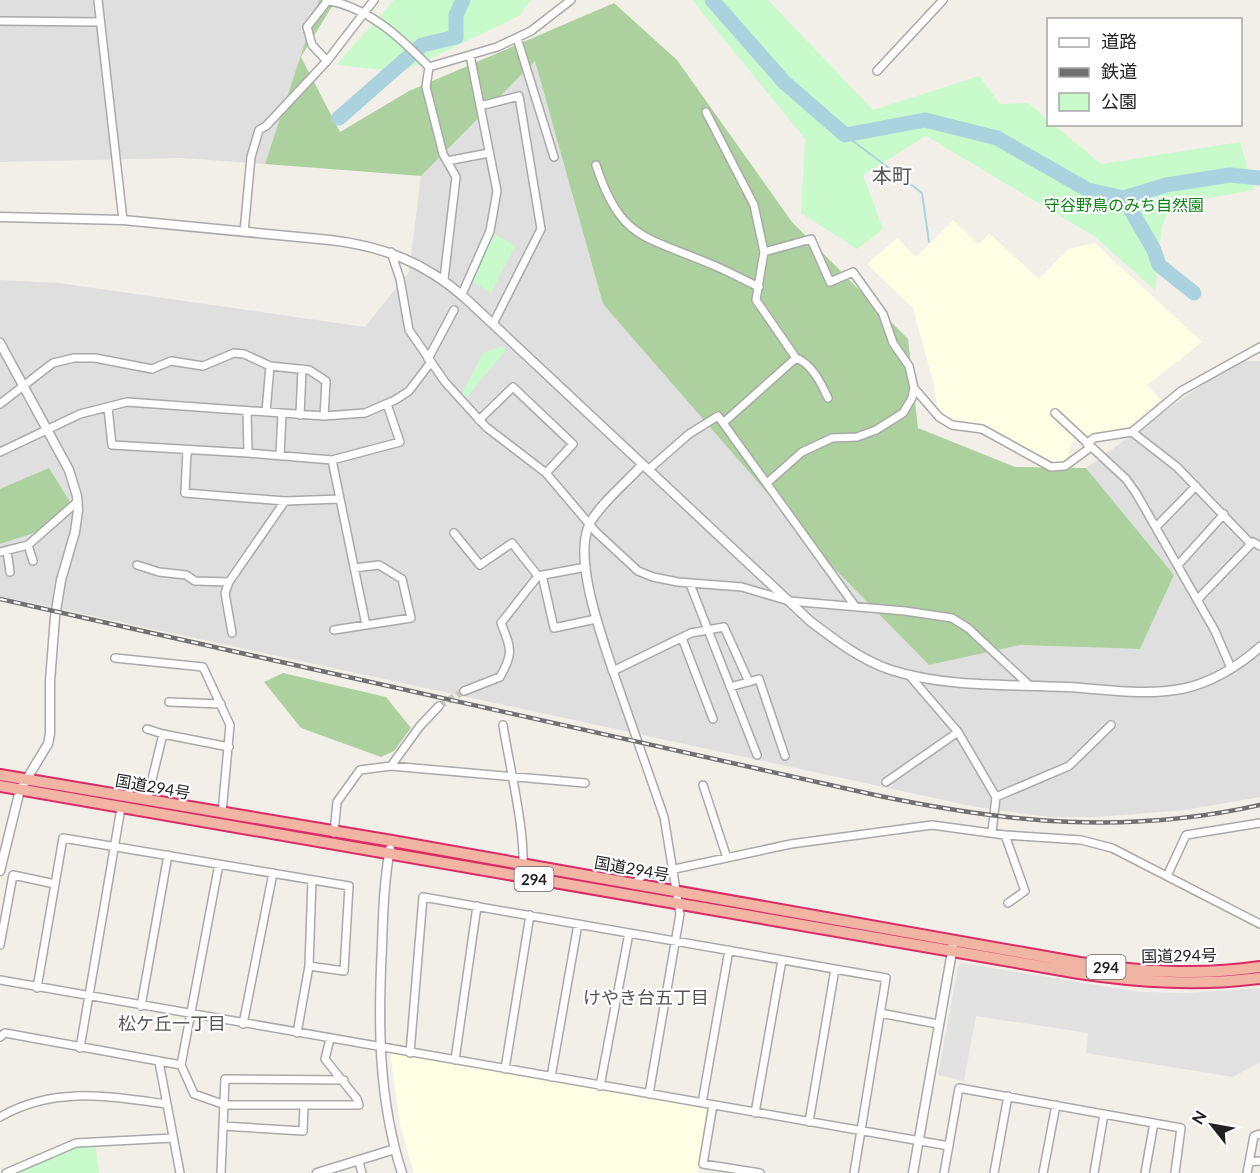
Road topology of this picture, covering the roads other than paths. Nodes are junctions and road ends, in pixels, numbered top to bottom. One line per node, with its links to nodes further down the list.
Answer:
1 (98, 0): 8 (street)
2 (327, 0): 6 (street); 11 (street)
3 (374, 0): 6 (street)
4 (571, 0): 9 (street)
5 (943, 0): 13 (street)
6 (363, 13): 11 (street); 12 (street)
7 (0, 21): 8 (street)
8 (100, 22): 21 (street)
9 (517, 38): 10 (street); 17 (street)
10 (470, 55): 12 (street); 14 (street)
11 (327, 61): 22 (street)
12 (429, 67): 18 (street)
13 (877, 71)
14 (480, 105): 16 (street); 29 (street)
15 (706, 112): 24 (street)
16 (489, 153): 18 (street); 27 (street)
17 (554, 157)
18 (447, 161): 25 (street)
19 (596, 165): 26 (street)
20 (0, 217): 21 (street)
21 (123, 220): 22 (street)
22 (244, 232): 23 (street)
23 (391, 252): 25 (street); 33 (street)
24 (764, 252): 26 (street); 37 (street)
25 (444, 279): 29 (street)
26 (759, 287): 32 (street)
27 (462, 294)
28 (454, 310): 33 (street)
29 (493, 324): 58 (street)
30 (0, 343): 36 (street)
31 (1260, 347): 51 (street)
32 (796, 358): 38 (street); 49 (street)
33 (430, 360): 40 (street); 48 (street)
34 (270, 366): 35 (street); 36 (street); 43 (street)
35 (302, 369): 46 (street); 47 (street)
36 (22, 384): 39 (street); 50 (street)
37 (914, 388): 52 (street); 60 (street)
38 (828, 398)
39 (0, 404)
40 (387, 404): 47 (street); 57 (street)
41 (108, 408): 42 (street); 50 (street); 53 (street)
42 (247, 411): 43 (street); 55 (street)
43 (266, 412): 44 (street)
44 (282, 413): 46 (street); 56 (street)
45 (1055, 413): 52 (street)
46 (300, 415): 47 (street)
47 (324, 416)
48 (479, 420): 59 (street); 59 (street)
49 (723, 423): 58 (street); 60 (street)
50 (47, 429): 54 (street); 64 (street)
51 (1132, 432): 52 (street); 61 (street)
52 (1089, 445): 67 (street)
53 (187, 451): 55 (street); 63 (street)
54 (0, 452)
55 (248, 453): 56 (street)
56 (280, 456): 57 (street)
57 (332, 460): 62 (street)
58 (645, 468): 66 (street); 83 (street)
59 (546, 474): 66 (street)
60 (767, 483): 84 (street)
61 (1196, 486): 65 (street); 67 (street)
62 (340, 499): 63 (street); 77 (street)
63 (285, 501): 80 (street)
64 (77, 502): 70 (street); 115 (street)
65 (1224, 514): 69 (street); 75 (street)
66 (589, 524): 76 (street); 81 (street)
67 (1156, 527): 75 (street)
68 (454, 532): 79 (street)
69 (1251, 544): 71 (street); 82 (street)
70 (28, 545): 72 (street); 73 (street)
71 (1260, 546)
72 (4, 552): 78 (street)
73 (33, 561)
74 (137, 565): 80 (street)
75 (1178, 565): 82 (street)
76 (586, 567): 79 (street); 85 (street)
77 (354, 568): 86 (street); 86 (street)
78 (10, 572)
79 (540, 576): 85 (street); 99 (street)
80 (229, 582): 89 (street)
81 (690, 584): 83 (street); 88 (street)
82 (1198, 599): 93 (street)
83 (789, 601): 84 (street); 95 (street)
84 (855, 606): 97 (street)
85 (596, 619): 94 (street)
86 (366, 625): 87 (street)
87 (334, 630)
88 (707, 630): 90 (street); 96 (street); 98 (street)
89 (232, 633)
90 (682, 638): 94 (street); 103 (street)
91 (1260, 647): 93 (street)
92 (115, 658): 101 (street)
93 (1231, 668): 97 (street)
94 (613, 671): 137 (street)
95 (908, 674): 97 (street); 107 (street)
96 (749, 682): 98 (street); 111 (street)
97 (1029, 685)
98 (730, 687): 110 (street)
99 (464, 691)
100 (170, 702): 101 (street)
101 (221, 704): 109 (street)
102 (439, 706): 112 (street)
103 (713, 719)
104 (503, 725): 114 (street)
105 (1111, 725): 121 (street)
106 (147, 729): 108 (street)
107 (958, 732): 116 (street); 121 (street)
108 (163, 734): 109 (street); 122 (street)
109 (229, 747): 124 (street)
110 (757, 755)
111 (785, 756)
112 (391, 766): 114 (street); 127 (street)
113 (0, 775): 115 (highway, 国道294号 / 294)
114 (511, 777): 117 (street); 135 (street)
115 (26, 780): 120 (street); 122 (highway, 国道294号 / 294)
116 (886, 782)
117 (585, 783)
118 (703, 785): 133 (street)
119 (0, 786): 120 (highway, 国道294号 / 294)
120 (20, 790): 123 (highway, 国道294号 / 294); 136 (street)
121 (996, 797): 126 (street)
122 (147, 800): 124 (highway, 国道294号 / 294)
123 (121, 808): 130 (street); 131 (highway, 国道294号 / 294)
124 (222, 813): 127 (highway, 国道294号 / 294)
125 (1260, 823): 139 (street)
126 (992, 832): 128 (street); 133 (street)
127 (334, 833): 129 (highway, 国道294号 / 294)
128 (1005, 835): 139 (street); 146 (street)
129 (392, 841): 131 (street); 135 (highway, 国道294号 / 294)
130 (114, 847): 132 (street); 142 (street); 164 (street)
131 (389, 854): 140 (highway, 国道294号 / 294); 174 (street)
132 (168, 855): 134 (street); 165 (street)
133 (727, 858): 137 (street)
134 (219, 864): 138 (street); 167 (street)
135 (524, 865): 140 (street); 143 (highway, 国道294号 / 294)
136 (0, 871)
137 (671, 871): 143 (street); 144 (street)
138 (273, 873): 141 (street); 168 (street)
139 (1167, 876): 150 (street)
140 (522, 877): 145 (highway, 国道294号 / 294)
141 (312, 880): 158 (street); 158 (street)
142 (55, 884): 154 (street); 163 (street)
143 (634, 884): 144 (highway, 国道294号 / 294)
144 (675, 891): 145 (street); 152 (highway, 国道294号 / 294)
145 (678, 903): 153 (street); 156 (highway, 国道294号 / 294)
146 (1008, 903)
147 (477, 906): 148 (street); 175 (street); 176 (street)
148 (530, 915): 149 (street); 179 (street)
149 (578, 924): 151 (street); 180 (street)
150 (1260, 924)
151 (629, 933): 153 (street); 182 (street)
152 (954, 940): 156 (street); 159 (highway, 国道294号 / 294)
153 (676, 941): 155 (street); 183 (street)
154 (0, 945)
155 (729, 950): 157 (street); 187 (street)
156 (952, 952): 161 (highway, 国道294号 / 294); 169 (street)
157 (782, 960): 160 (street); 191 (street)
158 (309, 966): 170 (street)
159 (1260, 967)
160 (835, 969): 166 (street); 194 (street)
161 (1260, 978)
162 (0, 980): 163 (street)
163 (37, 988): 164 (street)
164 (89, 997): 165 (street); 173 (street)
165 (141, 1006): 167 (street)
166 (880, 1013): 169 (street); 197 (street)
167 (191, 1015): 168 (street); 178 (street)
168 (243, 1024): 170 (street)
169 (938, 1024): 200 (street)
170 (297, 1033): 172 (street)
171 (0, 1037): 173 (street)
172 (330, 1039): 174 (street); 181 (street)
173 (80, 1047): 177 (street)
174 (380, 1047): 175 (street); 202 (street)
175 (410, 1053): 176 (street)
176 (455, 1060): 179 (street)
177 (159, 1062): 178 (street); 185 (street)
178 (180, 1065): 186 (street)
179 (505, 1069): 180 (street)
180 (551, 1077): 182 (street)
181 (344, 1080): 186 (street); 190 (street)
182 (600, 1086): 183 (street)
183 (649, 1094): 187 (street)
184 (1008, 1096): 189 (street); 201 (street); 216 (street)
185 (166, 1104): 193 (street); 199 (street)
186 (224, 1104): 190 (street); 196 (street)
187 (702, 1104): 188 (street)
188 (713, 1105): 191 (street); 212 (street)
189 (1056, 1105): 192 (street); 217 (street)
190 (304, 1106): 196 (street)
191 (755, 1113): 194 (street)
192 (1104, 1114): 195 (street); 218 (street)
193 (0, 1117)
194 (809, 1122): 197 (street)
195 (1154, 1123): 219 (street); 220 (street)
196 (223, 1125): 208 (street)
197 (860, 1131): 200 (street); 213 (street)
198 (1260, 1134): 205 (street)
199 (173, 1138): 206 (street); 207 (street)
200 (918, 1141): 201 (street); 214 (street)
201 (949, 1146): 215 (street)
202 (395, 1149): 204 (street); 211 (street)
203 (1260, 1161): 205 (street)
204 (358, 1162): 209 (street); 210 (street)
205 (1249, 1162): 221 (street)
206 (6, 1173)
207 (180, 1173)
208 (221, 1173)
209 (317, 1173)
210 (362, 1173)
211 (402, 1173)
212 (760, 1173)
213 (854, 1173)
214 (913, 1173)
215 (944, 1173)
216 (994, 1173)
217 (1043, 1173)
218 (1094, 1173)
219 (1145, 1173)
220 (1175, 1173)
221 (1247, 1173)

